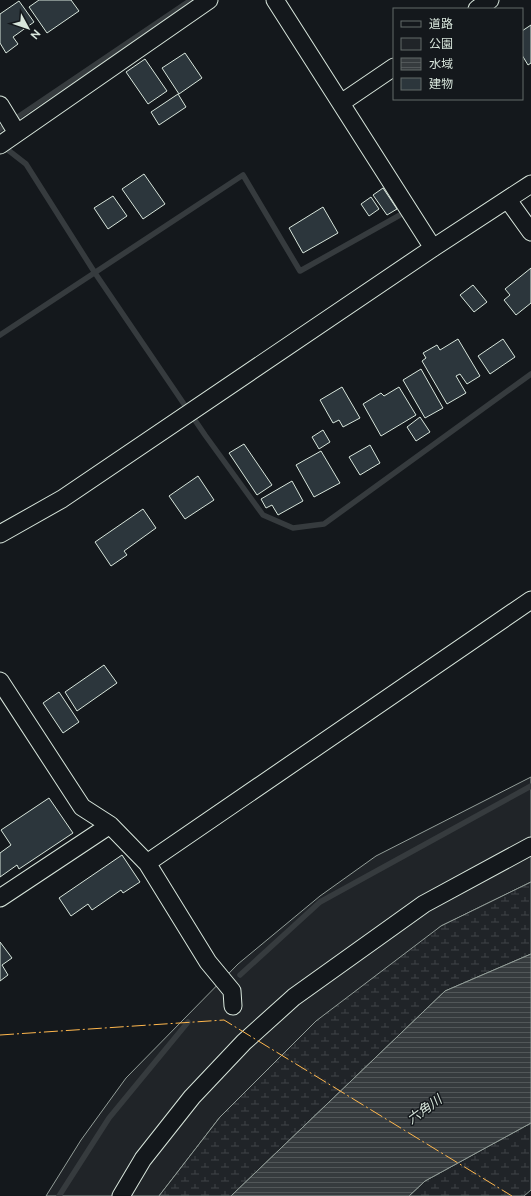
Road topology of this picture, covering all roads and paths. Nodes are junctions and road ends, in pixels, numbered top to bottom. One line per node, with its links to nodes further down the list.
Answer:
1 (209, 0): 8 (street)
2 (274, 0): 6 (street)
3 (490, 0): 4 (street)
4 (478, 8)
5 (393, 68): 6 (street)
6 (341, 104): 12 (street)
7 (4, 111): 8 (street)
8 (9, 138)
9 (531, 184): 10 (street)
10 (508, 200): 11 (street); 12 (street)
11 (531, 232)
12 (433, 248): 13 (street)
13 (0, 534)
14 (531, 600): 18 (street)
15 (0, 681): 16 (street)
16 (110, 825): 18 (street); 19 (street)
17 (531, 846): 21 (street)
18 (147, 863): 20 (street)
19 (0, 898)
20 (233, 1006)
21 (121, 1196)

